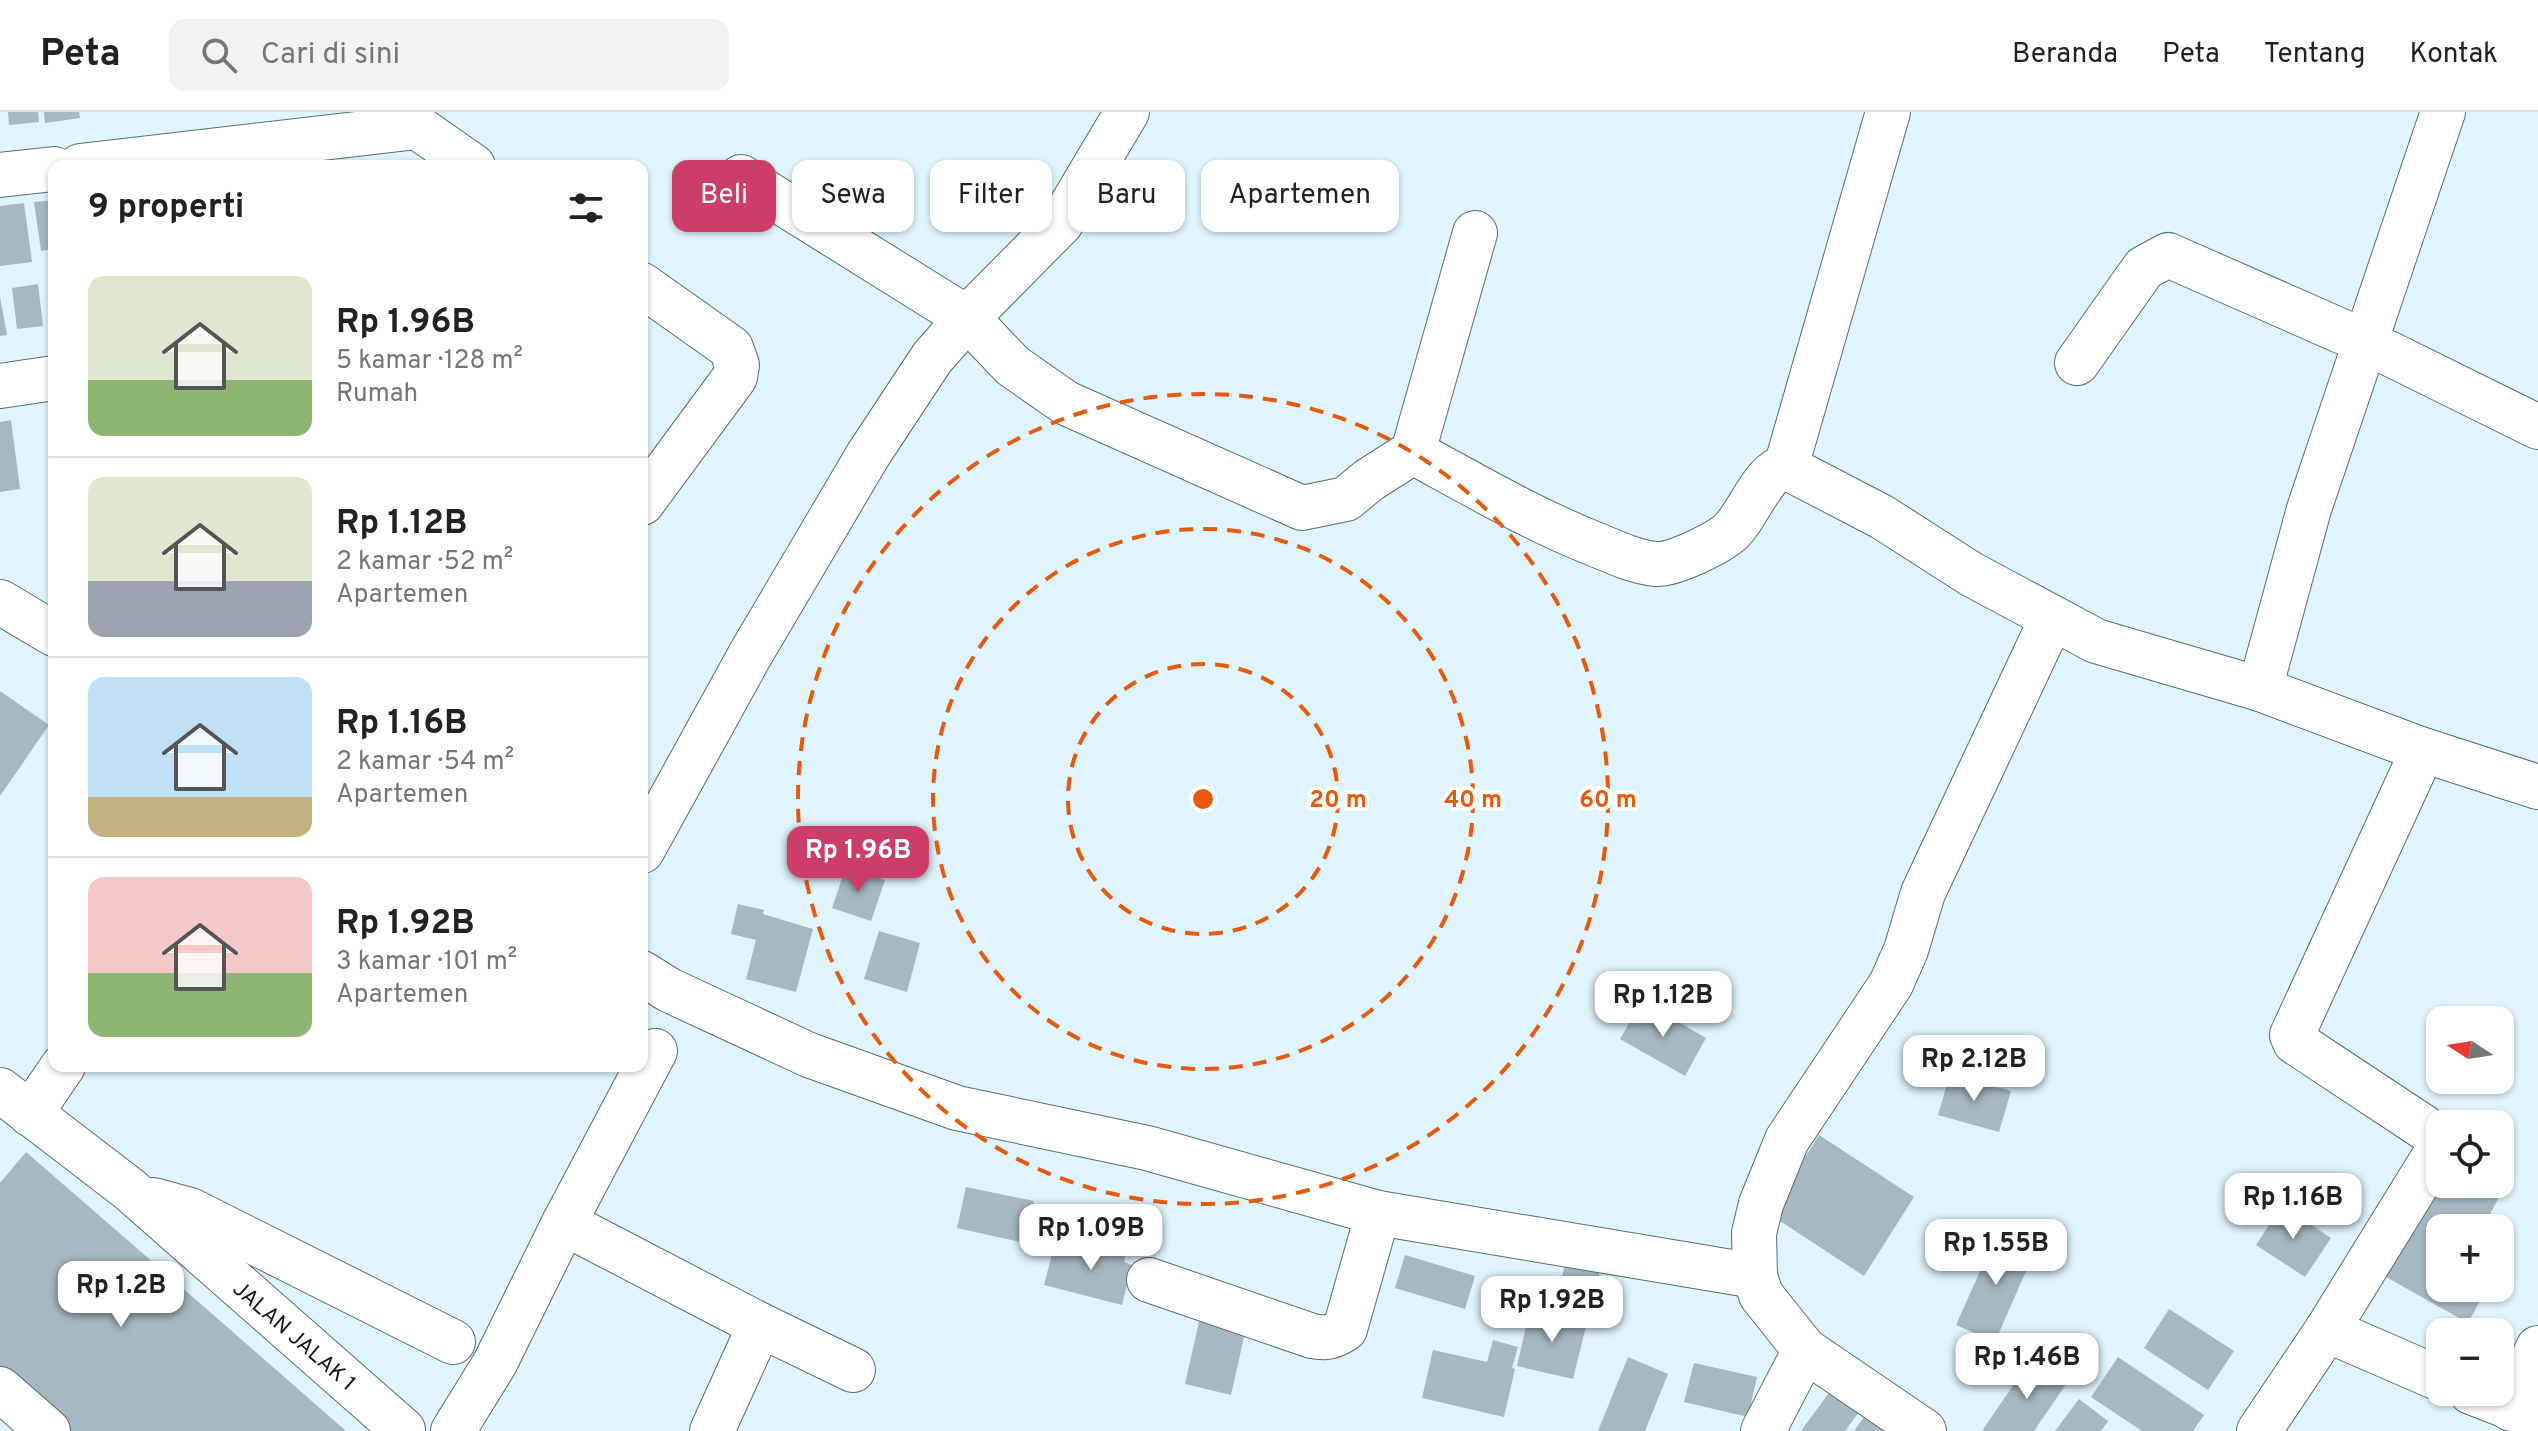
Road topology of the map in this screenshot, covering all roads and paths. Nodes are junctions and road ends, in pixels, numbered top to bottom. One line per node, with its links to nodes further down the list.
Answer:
1 (1127, 112): 12 (street)
2 (1888, 112): 19 (street)
3 (2443, 112): 13 (street)
4 (416, 119): 5 (street); 6 (street)
5 (123, 160)
6 (466, 160)
7 (48, 170): 8 (street)
8 (0, 175)
9 (776, 199): 12 (street)
10 (1475, 233): 18 (street)
11 (648, 289): 20 (street)
12 (967, 318): 18 (street); 27 (street)
13 (2366, 342): 14 (street); 17 (street); 24 (street)
14 (2077, 363)
15 (48, 379): 16 (street)
16 (0, 386)
17 (2538, 427)
18 (1413, 452): 19 (street)
19 (1786, 467): 22 (street)
20 (648, 495)
21 (0, 602): 23 (street)
22 (2052, 618): 24 (street); 37 (street)
23 (48, 630)
24 (2260, 689): 25 (street)
25 (2423, 750): 26 (street); 40 (street)
26 (2538, 787)
27 (648, 840)
28 (648, 977): 35 (street)
29 (655, 1051): 30 (street)
30 (648, 1064)
31 (55, 1072): 33 (street)
32 (644, 1072): 36 (street)
33 (15, 1102): 34 (street, JALAN JALAK 1)
34 (129, 1189): 41 (street); 48 (street, JALAN JALAK 1)
35 (1378, 1213): 37 (street); 38 (street)
36 (564, 1223): 39 (street); 50 (street)
37 (1755, 1276): 43 (street)
38 (1149, 1280)
39 (760, 1325): 44 (street); 51 (street)
40 (2327, 1330): 45 (street); 54 (street)
41 (453, 1342)
42 (2538, 1348): 47 (street)
43 (1805, 1350): 52 (street); 53 (street)
44 (853, 1370)
45 (2426, 1373)
46 (0, 1389): 49 (street)
47 (2524, 1413)
48 (403, 1430)
49 (48, 1431)
50 (453, 1431)
51 (712, 1431)
52 (1763, 1431)
53 (1924, 1431)
54 (2259, 1431)

